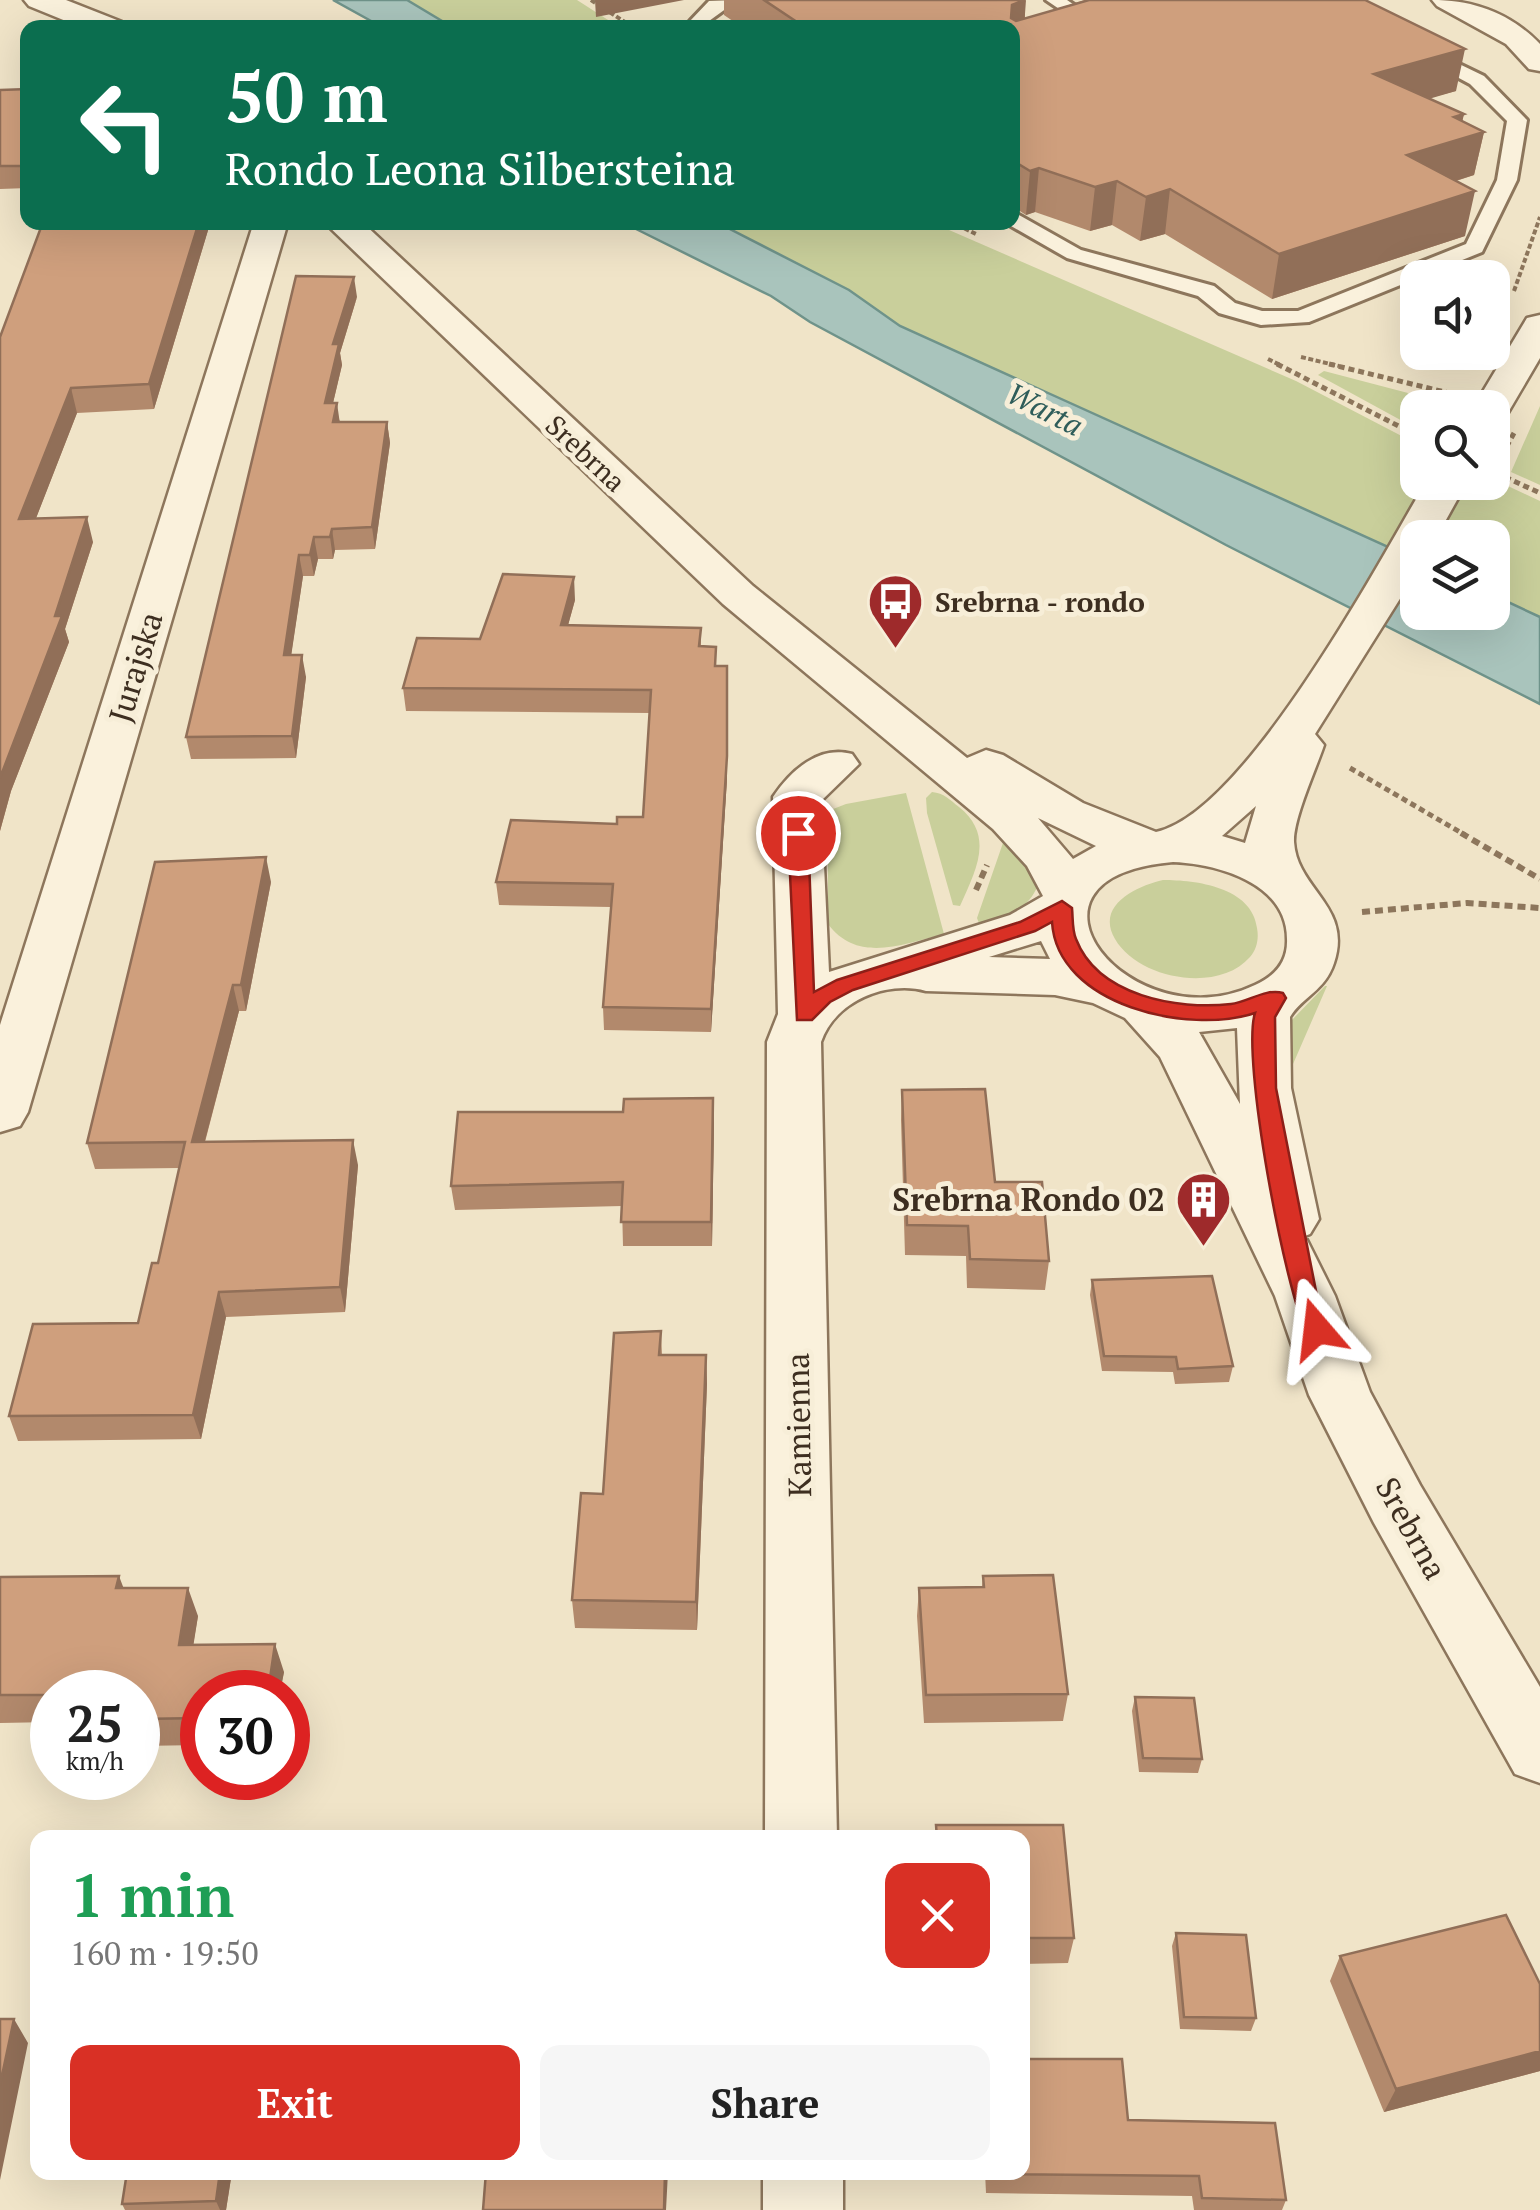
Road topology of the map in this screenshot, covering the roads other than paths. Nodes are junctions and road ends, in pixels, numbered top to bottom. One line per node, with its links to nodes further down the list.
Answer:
1 (39, 0): 7 (street)
2 (729, 0): 8 (lane)
3 (1055, 0): 9 (lane)
4 (1447, 0): 11 (street)
5 (1485, 0): 6 (street)
6 (1540, 18)
7 (90, 20)
8 (705, 20)
9 (1084, 35)
10 (1398, 38): 12 (lane)
11 (1537, 48)
12 (1020, 224)
13 (269, 230): 29 (street, Jurajska)
14 (350, 230): 19 (street, Srebrna)
15 (1540, 326): 16 (street)
16 (1530, 365): 17 (street)
17 (1509, 390)
18 (1436, 500): 20 (street)
19 (838, 674): 22 (street, Srebrna); 23 (street, Srebrna)
20 (1320, 695): 22 (street); 24 (street)
21 (834, 764): 28 (street, Kamienna)
22 (1163, 846): 23 (street); 24 (street)
23 (1065, 901): 25 (street); 26 (street)
24 (1301, 902): 27 (street)
25 (878, 972): 26 (street); 28 (street)
26 (1127, 997): 27 (street); 30 (street, Srebrna)
27 (1276, 998): 30 (street, Srebrna)
28 (804, 1014): 32 (street, Kamienna)
29 (0, 1112)
30 (1305, 1296): 31 (street, Srebrna)
31 (1540, 1752)
32 (801, 1830)
33 (803, 2180): 34 (street)
34 (804, 2210)

